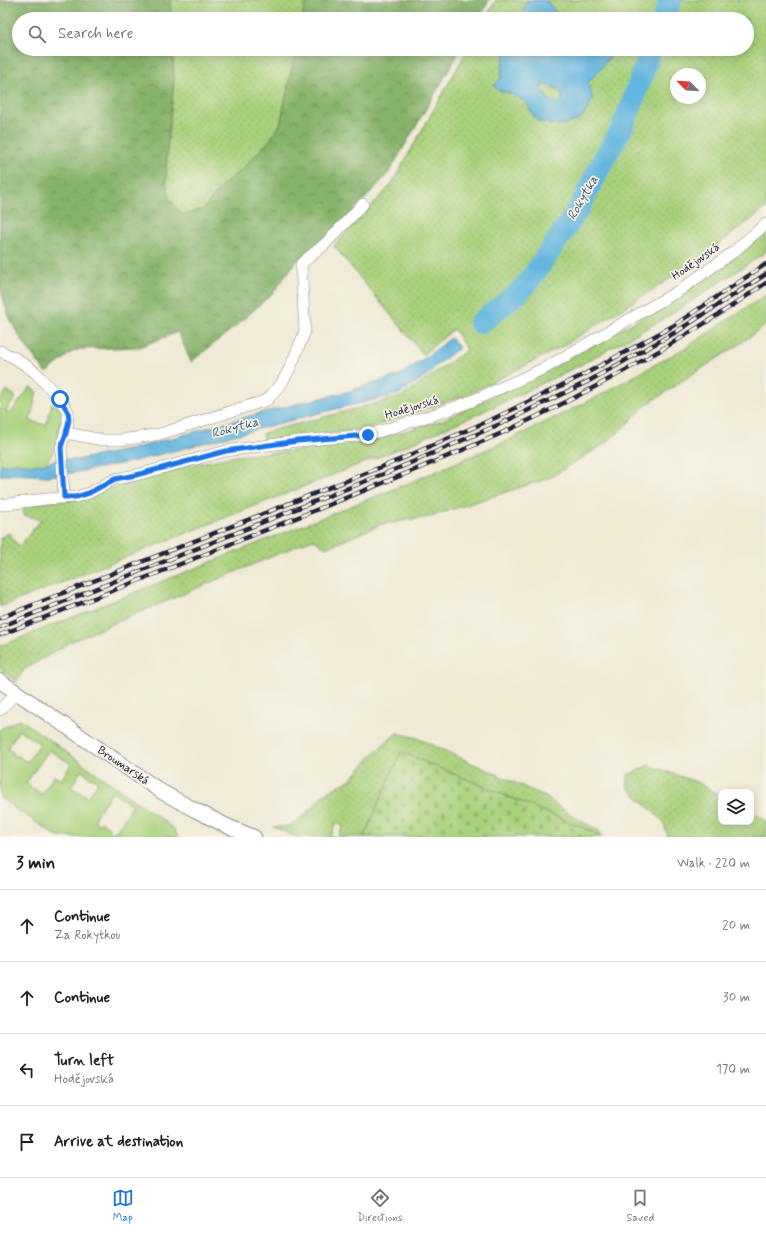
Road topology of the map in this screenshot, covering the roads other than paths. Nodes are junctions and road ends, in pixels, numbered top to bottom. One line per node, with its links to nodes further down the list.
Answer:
1 (363, 204): 4 (street)
2 (766, 224): 5 (street, Hodějovská)
3 (0, 351): 4 (street)
4 (66, 433): 5 (street)
5 (64, 497): 6 (street, Hodějovská)
6 (0, 505)
7 (0, 681): 8 (street, Broumarská)
8 (16, 693): 9 (street); 10 (street, Broumarská)
9 (0, 710)
10 (228, 832): 11 (street, Broumarská)
11 (254, 837)

